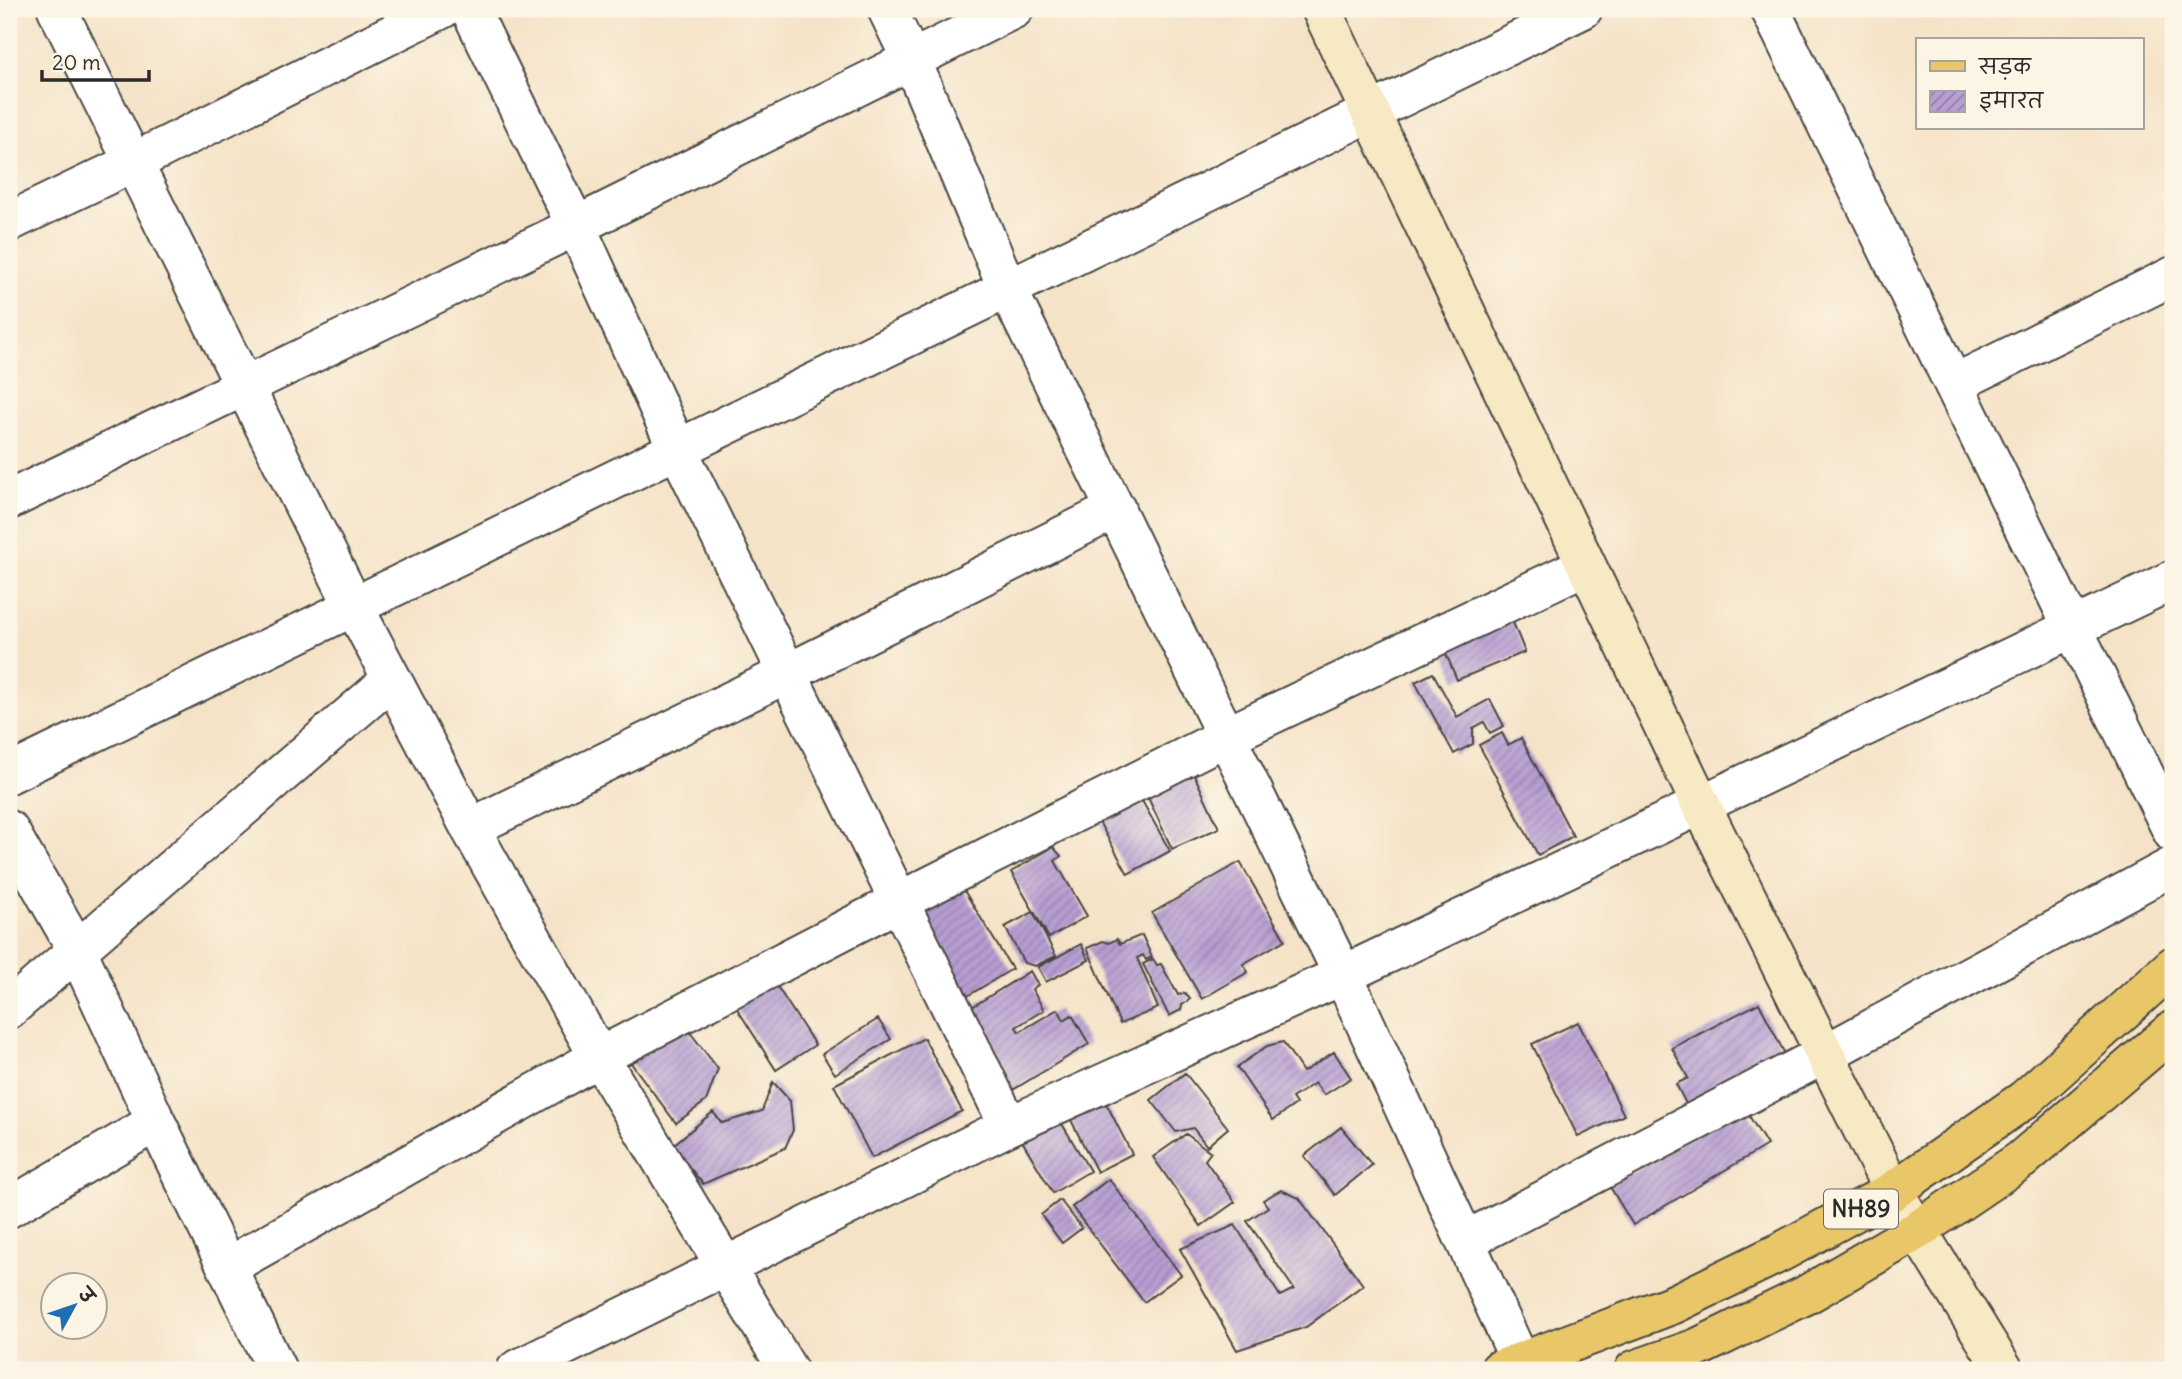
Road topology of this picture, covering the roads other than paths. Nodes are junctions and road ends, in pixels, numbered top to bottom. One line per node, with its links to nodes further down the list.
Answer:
1 (57, 9): 11 (street)
2 (442, 9): 11 (street)
3 (470, 9): 13 (street)
4 (887, 9): 9 (street)
5 (1014, 9): 9 (street)
6 (1321, 9): 10 (street)
7 (1583, 9): 10 (street)
8 (1770, 9): 16 (street)
9 (911, 59): 13 (street); 15 (street)
10 (1368, 112): 15 (street); 21 (street)
11 (132, 163): 12 (street); 17 (street)
12 (9, 222)
13 (576, 226): 17 (street); 18 (street)
14 (2173, 276): 16 (street)
15 (1008, 290): 18 (street); 20 (street)
16 (1954, 384): 24 (street)
17 (246, 387): 19 (street); 23 (street)
18 (677, 448): 23 (street); 25 (street)
19 (9, 500)
20 (1116, 509): 25 (street); 27 (street)
21 (1586, 565): 27 (street); 29 (street)
22 (2173, 580): 24 (street)
23 (353, 605): 26 (street); 28 (street)
24 (2072, 627): 29 (street); 32 (street)
25 (786, 674): 30 (street); 34 (street)
26 (391, 680): 30 (street); 35 (street)
27 (1227, 736): 34 (street); 37 (street)
28 (9, 774)
29 (1701, 805): 37 (street); 40 (street)
30 (470, 828): 41 (street)
31 (9, 830): 35 (street)
32 (2173, 833)
33 (2173, 866): 40 (street)
34 (898, 902): 41 (street); 43 (street)
35 (77, 950): 38 (street); 42 (street)
36 (2173, 966): 44 (main road, NH89)
37 (1343, 975): 43 (street); 47 (street)
38 (9, 1009)
39 (2173, 1030): 46 (main road, NH89)
40 (1825, 1054): 44 (street); 47 (street)
41 (599, 1057): 48 (street); 49 (street)
42 (156, 1122): 45 (street); 48 (street)
43 (1009, 1126): 49 (street)
44 (1893, 1191): 46 (street); 50 (main road, NH89)
45 (9, 1208)
46 (1918, 1230): 54 (main road, NH89); 55 (street)
47 (1465, 1241): 50 (street)
48 (227, 1267): 51 (street)
49 (727, 1267): 52 (street); 53 (street)
50 (1510, 1367)
51 (277, 1370)
52 (516, 1370)
53 (788, 1370)
54 (1634, 1370)
55 (2004, 1370)

